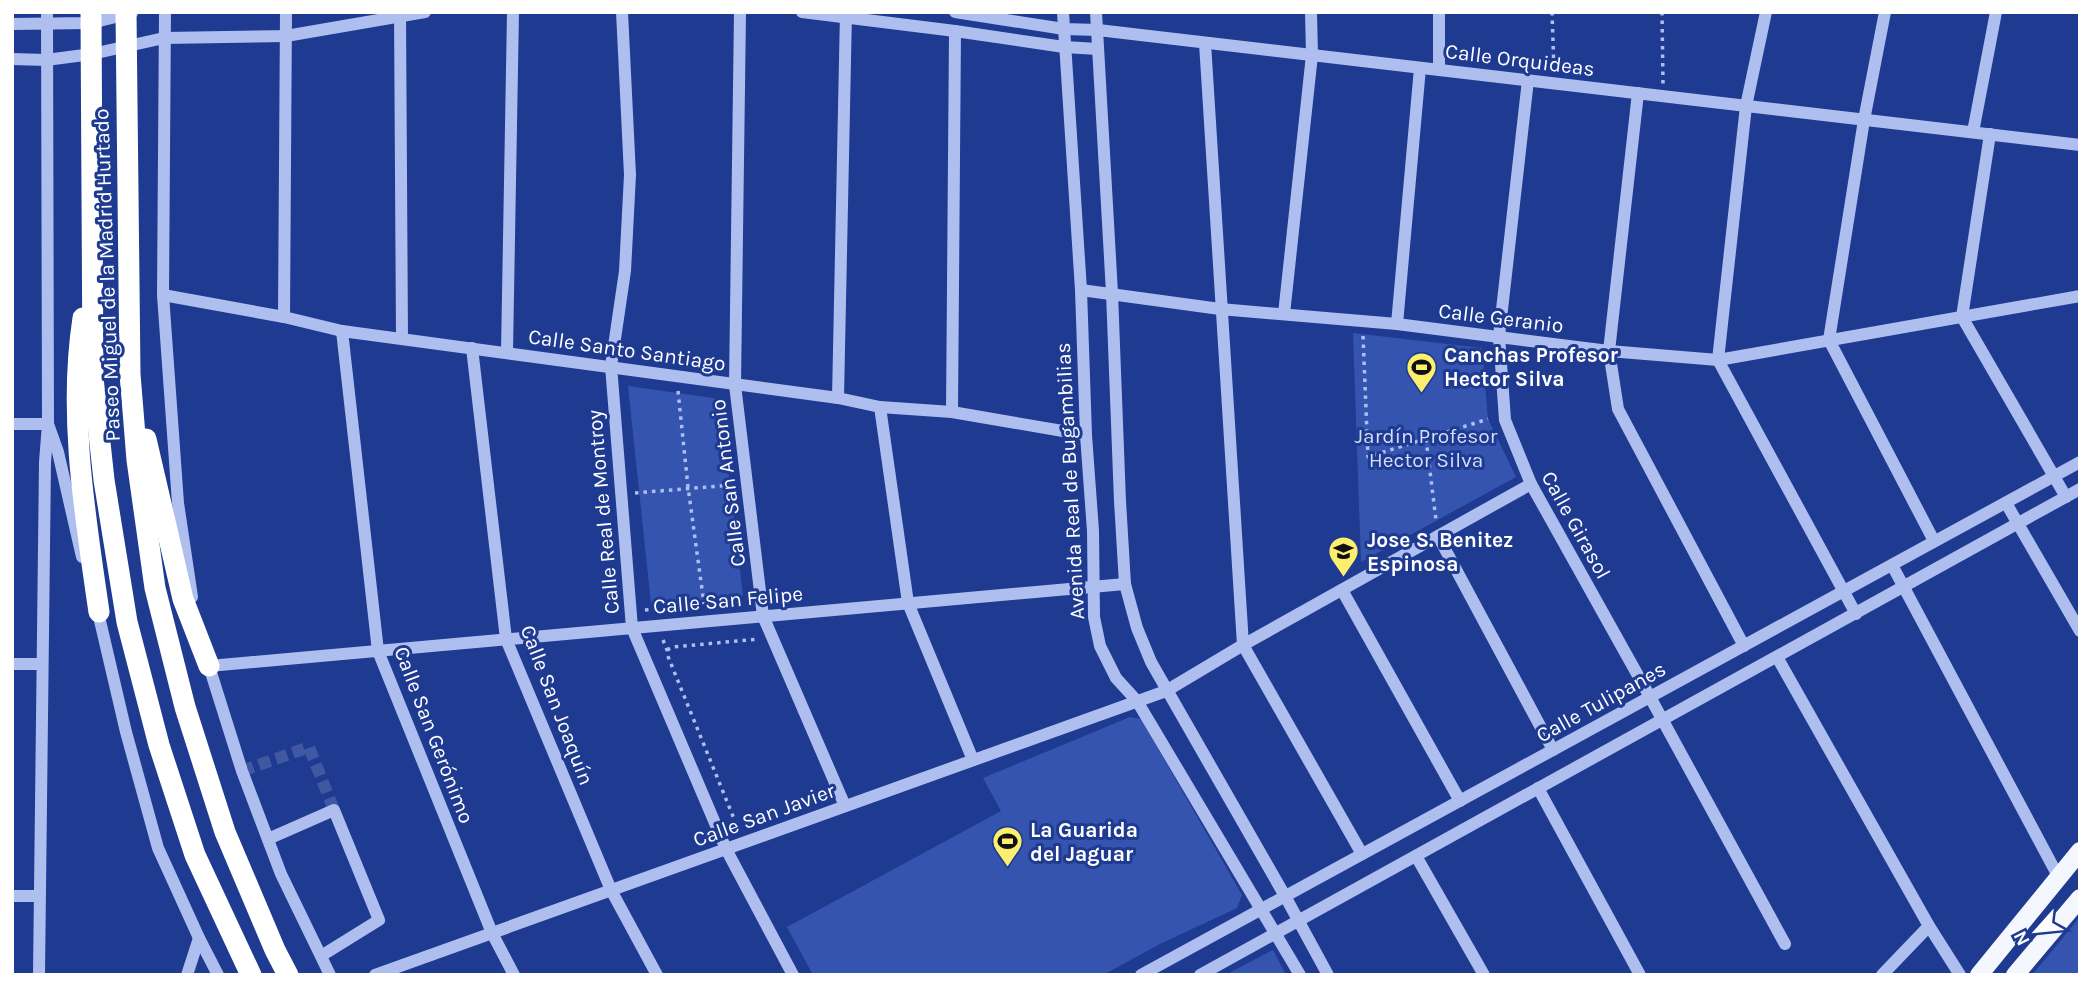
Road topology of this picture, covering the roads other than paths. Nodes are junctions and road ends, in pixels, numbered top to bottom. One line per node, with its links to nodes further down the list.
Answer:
1 (165, 12): 26 (street)
2 (286, 12): 25 (street)
3 (425, 12): 17 (street)
4 (513, 12): 60 (street)
5 (622, 12): 62 (street, Calle Real de Montroy)
6 (740, 12): 64 (street, Calle San Antonio)
7 (802, 12): 18 (street)
8 (955, 12): 22 (street, Calle Orquideas)
9 (1063, 12): 22 (street, Avenida Real de Bugambilias)
10 (1097, 12): 23 (street)
11 (1311, 12): 32 (street)
12 (1439, 12): 36 (street)
13 (1766, 12): 39 (street)
14 (1885, 12): 40 (street)
15 (1996, 12): 41 (street)
16 (130, 13): 20 (street); 29 (highway, Paseo Miguel de la Madrid Hurtado)
17 (400, 14): 25 (street); 56 (street)
18 (846, 15): 24 (street); 65 (street)
19 (47, 18): 20 (street); 21 (street); 34 (street)
20 (91, 18): 31 (highway, Paseo Miguel de la Madrid Hurtado)
21 (12, 24)
22 (1064, 29): 23 (street, Calle Orquideas); 28 (street, Avenida Real de Bugambilias)
23 (1098, 30): 27 (street, Calle Orquideas); 30 (street)
24 (955, 31): 28 (street); 67 (street)
25 (286, 36): 26 (street); 51 (street)
26 (164, 38): 29 (street); 47 (street)
27 (1205, 43): 32 (street, Calle Orquideas); 49 (street)
28 (1064, 47): 30 (street); 45 (street, Avenida Real de Bugambilias)
29 (126, 48): 31 (street); 63 (highway, Paseo Miguel de la Madrid Hurtado)
30 (1098, 49): 46 (street)
31 (92, 54): 34 (street); 44 (highway, Paseo Miguel de la Madrid Hurtado)
32 (1312, 55): 35 (street, Calle Orquideas); 50 (street)
33 (12, 60): 34 (street)
34 (46, 60): 69 (street)
35 (1420, 68): 36 (street, Calle Orquideas); 53 (street)
36 (1439, 70): 37 (street, Calle Orquideas)
37 (1528, 80): 38 (street, Calle Orquideas); 55 (street, Calle Girasol)
38 (1638, 93): 39 (street, Calle Orquideas); 59 (street)
39 (1746, 106): 40 (street, Calle Orquideas); 61 (street)
40 (1864, 120): 41 (street, Calle Orquideas); 57 (street)
41 (1973, 132): 42 (street, Calle Orquideas)
42 (1990, 134): 43 (street, Calle Orquideas); 52 (street)
43 (2080, 145)
44 (93, 250): 87 (highway); 131 (highway, Paseo Miguel de la Madrid Hurtado)
45 (1081, 290): 46 (street, Calle Geranio); 70 (street, Avenida Real de Bugambilias)
46 (1112, 293): 49 (street, Calle Geranio); 81 (street)
47 (163, 295): 51 (street, Calle Santo Santiago); 99 (street)
48 (2080, 296): 52 (street, Calle Geranio)
49 (1220, 309): 50 (street, Calle Geranio); 93 (street)
50 (1284, 314): 53 (street, Calle Geranio)
51 (284, 317): 54 (street, Calle Santo Santiago)
52 (1962, 317): 57 (street, Calle Geranio); 72 (street)
53 (1397, 324): 55 (street, Calle Geranio)
54 (342, 331): 56 (street, Calle Santo Santiago); 95 (street, Calle San Gerónimo)
55 (1499, 336): 59 (street, Calle Geranio); 73 (street, Calle Girasol)
56 (402, 338): 58 (street, Calle Santo Santiago)
57 (1829, 340): 61 (street, Calle Geranio); 79 (street)
58 (472, 348): 60 (street, Calle Santo Santiago); 92 (street, Calle San Joaquín)
59 (1609, 351): 61 (street, Calle Geranio); 94 (street)
60 (507, 352): 62 (street, Calle Santo Santiago)
61 (1718, 359): 85 (street)
62 (611, 366): 64 (street, Calle Santo Santiago); 90 (street, Calle Real de Montroy)
63 (130, 373): 99 (highway); 132 (highway, Paseo Miguel de la Madrid Hurtado)
64 (735, 385): 65 (street, Calle Santo Santiago); 89 (street, Calle San Antonio)
65 (838, 398): 66 (street, Calle Santo Santiago)
66 (880, 407): 67 (street, Calle Santo Santiago); 86 (street)
67 (952, 412): 70 (street, Calle Santo Santiago)
68 (12, 424): 69 (street)
69 (48, 424): 87 (street); 98 (street)
70 (1086, 435): 82 (street, Avenida Real de Bugambilias)
71 (2080, 462): 72 (street, Calle Tulipanes)
72 (2055, 476): 75 (street); 76 (street, Calle Tulipanes)
73 (1531, 485): 78 (street, Calle San Javier); 101 (street, Calle Girasol)
74 (2080, 489): 75 (street)
75 (2066, 497): 77 (street)
76 (2006, 503): 77 (street); 79 (street, Calle Tulipanes)
77 (2018, 523): 83 (street); 91 (street)
78 (1438, 536): 84 (street, Calle San Javier); 104 (street)
79 (1934, 541): 80 (street, Calle Tulipanes)
80 (1892, 565): 83 (street); 85 (street, Calle Tulipanes)
81 (1125, 584): 82 (street, Calle San Felipe); 100 (street)
82 (1094, 587): 86 (street, Calle San Felipe); 102 (street, Avenida Real de Bugambilias)
83 (1904, 587): 88 (street); 114 (street)
84 (1342, 590): 93 (street, Calle San Javier); 107 (street)
85 (1844, 591): 88 (street); 94 (street, Calle Tulipanes)
86 (908, 603): 89 (street, Calle San Felipe); 105 (street)
87 (99, 612): 125 (street)
88 (1856, 614): 96 (street)
89 (763, 616): 90 (street, Calle San Felipe); 108 (street, Calle San Antonio)
90 (632, 628): 92 (street, Calle San Felipe); 110 (street, Calle Real de Montroy)
91 (2080, 631)
92 (506, 639): 95 (street, Calle San Felipe); 115 (street, Calle San Joaquín)
93 (1243, 645): 100 (street, Calle San Javier); 112 (street)
94 (1744, 646): 101 (street, Calle Tulipanes)
95 (378, 651): 99 (street, Calle San Felipe); 123 (street, Calle San Gerónimo)
96 (1777, 657): 103 (street); 122 (street)
97 (12, 664): 98 (street)
98 (42, 664): 117 (street)
99 (209, 666): 109 (street)
100 (1166, 691): 102 (street, Calle San Javier); 118 (street)
101 (1650, 697): 103 (street, Calle Girasol); 104 (street, Calle Tulipanes)
102 (1137, 701): 105 (street, Calle San Javier); 120 (street, Avenida Real de Bugambilias)
103 (1662, 719): 106 (street); 126 (street, Calle Girasol)
104 (1553, 750): 107 (street, Calle Tulipanes)
105 (974, 760): 108 (street, Calle San Javier)
106 (1538, 788): 113 (street); 143 (street)
107 (1460, 801): 112 (street, Calle Tulipanes)
108 (845, 806): 110 (street, Calle San Javier)
109 (268, 839): 127 (street); 127 (street)
110 (726, 849): 115 (street, Calle San Javier); 137 (street, Calle Real de Montroy)
111 (2080, 851): 114 (main road)
112 (1362, 854): 118 (street, Calle Tulipanes)
113 (1416, 856): 121 (street); 142 (street)
114 (2058, 876): 146 (main road)
115 (611, 890): 123 (street, Calle San Javier); 136 (street, Calle San Joaquín)
116 (12, 896): 117 (street)
117 (39, 896): 128 (street)
118 (1285, 896): 120 (street, Calle Tulipanes); 121 (street)
119 (2080, 898): 147 (main road)
120 (1262, 908): 124 (street, Avenida Real de Bugambilias); 138 (street, Calle Tulipanes)
121 (1299, 921): 124 (street); 141 (street)
122 (1929, 926): 144 (street); 145 (street)
123 (492, 933): 134 (street, Calle San Javier); 135 (street, Calle San Gerónimo)
124 (1276, 933): 139 (street); 140 (street, Avenida Real de Bugambilias)
125 (199, 938): 129 (street); 130 (street)
126 (1785, 944)
127 (321, 956): 133 (street)
128 (39, 975)
129 (187, 975)
130 (218, 975)
131 (250, 975)
132 (288, 975)
133 (330, 975)
134 (375, 975)
135 (514, 975)
136 (657, 975)
137 (793, 975)
138 (1140, 975)
139 (1200, 975)
140 (1300, 975)
141 (1328, 975)
142 (1484, 975)
143 (1640, 975)
144 (1882, 975)
145 (1960, 975)
146 (1979, 975)
147 (2015, 975)

